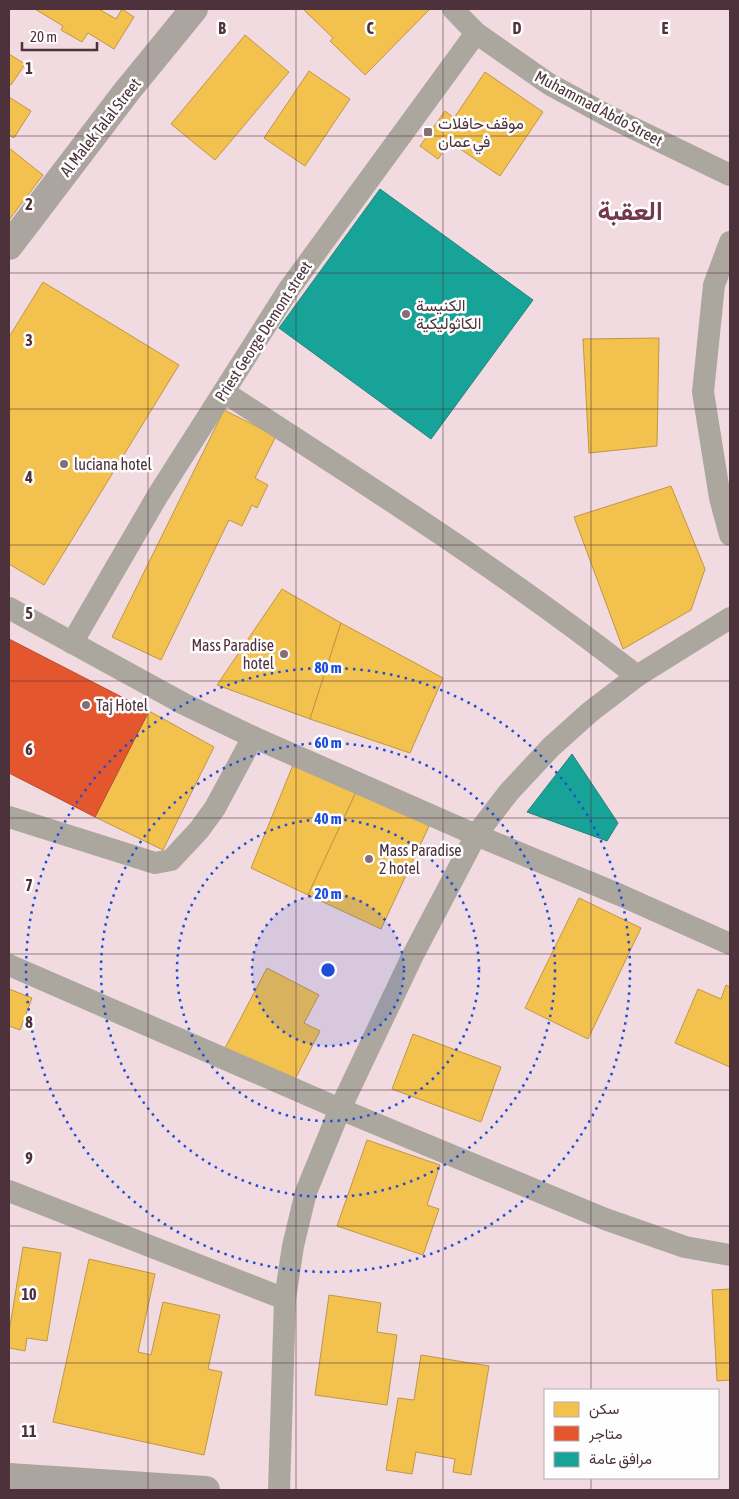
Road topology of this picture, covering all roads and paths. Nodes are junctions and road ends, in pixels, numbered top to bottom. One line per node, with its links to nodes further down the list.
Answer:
1 (194, 9): 6 (main road, Al Malek Talal Street)
2 (453, 9): 3 (street, Muhammad Abdo Street)
3 (476, 33): 4 (street, Muhammad Abdo Street); 7 (street, Priest George Demont street)
4 (730, 175)
5 (730, 242): 8 (street)
6 (9, 246)
7 (224, 392): 11 (street, Priest George Demont street); 12 (street)
8 (730, 535)
9 (9, 608): 11 (street)
10 (730, 618): 12 (street)
11 (72, 644): 13 (street)
12 (637, 676): 15 (street)
13 (253, 737): 14 (street); 15 (street)
14 (9, 817)
15 (476, 836): 16 (street); 18 (street)
16 (730, 944)
17 (9, 964): 18 (street)
18 (340, 1109): 20 (street); 21 (street)
19 (9, 1191): 21 (street)
20 (730, 1255)
21 (284, 1299): 24 (street)
22 (9, 1477): 23 (main road)
23 (206, 1490)
24 (279, 1490)

